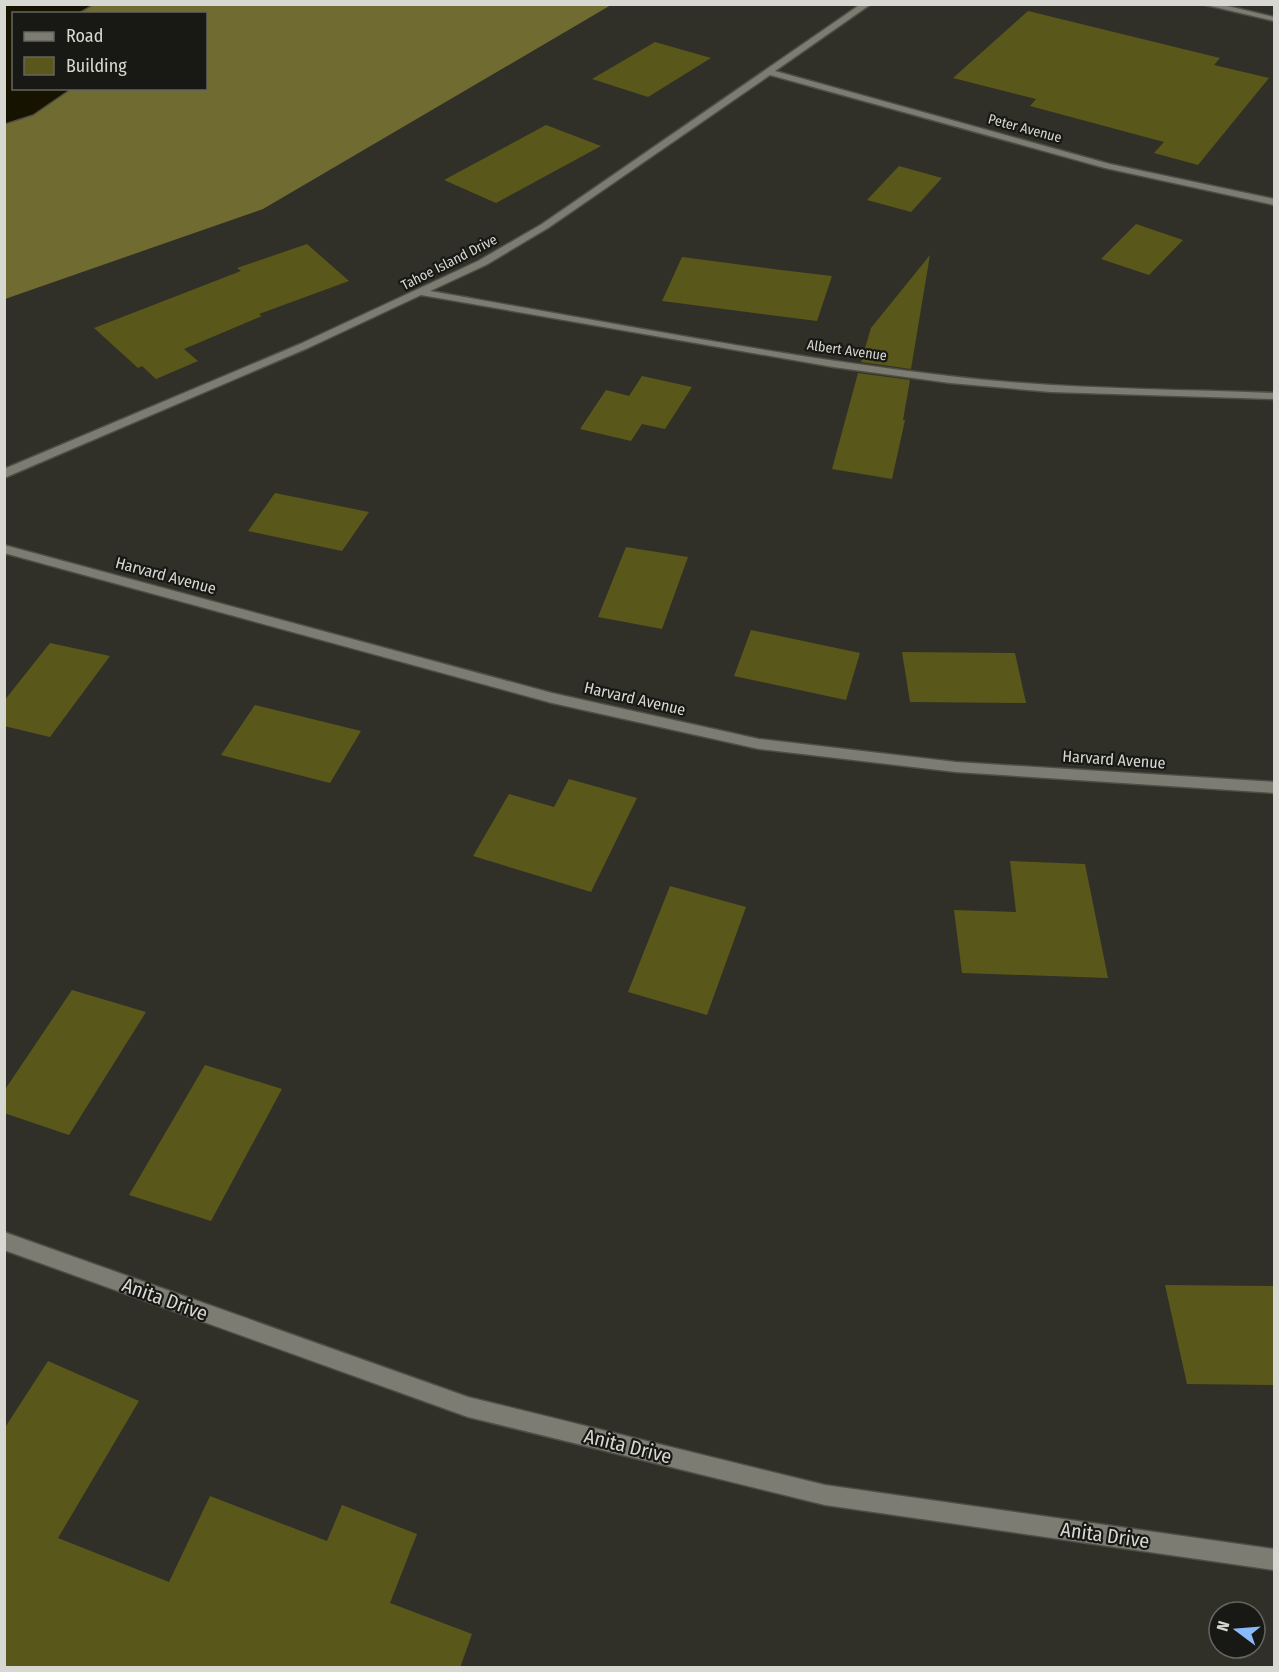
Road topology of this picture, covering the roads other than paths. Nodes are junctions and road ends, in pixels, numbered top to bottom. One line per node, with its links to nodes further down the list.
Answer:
1 (867, 4): 4 (street, Tahoe Island Drive)
2 (1206, 4): 3 (street)
3 (1275, 19)
4 (770, 72): 5 (street, Peter Avenue); 6 (street, Tahoe Island Drive)
5 (1275, 202)
6 (419, 292): 7 (street, Albert Avenue); 8 (street, Tahoe Island Drive)
7 (1275, 396)
8 (4, 474)
9 (4, 549): 10 (street, Harvard Avenue)
10 (1275, 788)
11 (4, 1241): 12 (street, Anita Drive)
12 (1275, 1560)

